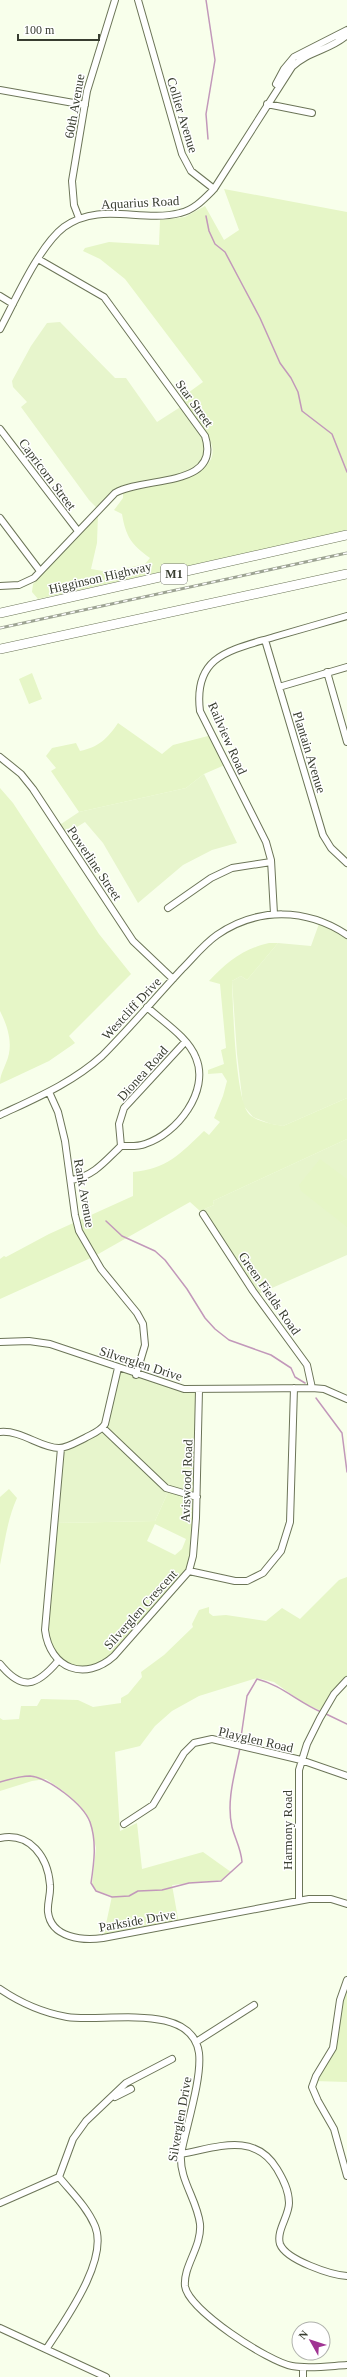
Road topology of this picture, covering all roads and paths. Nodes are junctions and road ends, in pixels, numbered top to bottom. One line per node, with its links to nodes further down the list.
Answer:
1 (115, 0): 8 (street, 60th Avenue)
2 (138, 0): 10 (street, Collier Avenue)
3 (347, 30): 5 (street)
4 (347, 35): 5 (street)
5 (290, 65): 7 (street)
6 (0, 90): 8 (street)
7 (267, 104): 9 (street); 10 (street)
8 (85, 105): 11 (street, 60th Avenue)
9 (312, 113)
10 (214, 189): 11 (street, Aquarius Road)
11 (79, 218): 12 (street, Aquarius Road)
12 (38, 259): 14 (street, Aquarius Road); 18 (street, Star Street)
13 (0, 296): 14 (street)
14 (13, 304): 15 (street, Aquarius Road)
15 (0, 329)
16 (0, 429): 18 (street, Capricorn Street)
17 (0, 518): 20 (street)
18 (78, 531): 20 (street, Star Street)
19 (347, 535): 23 (highway, Higginson Highway / M1)
20 (40, 572): 22 (street, Star Street)
21 (347, 574): 26 (highway)
22 (0, 586)
23 (0, 613)
24 (347, 616): 25 (street, Railview Road)
25 (265, 640): 29 (street, Plantain Avenue); 32 (street, Railview Road)
26 (0, 649)
27 (347, 667): 28 (street)
28 (327, 672): 29 (street); 30 (street)
29 (279, 687): 33 (street, Plantain Avenue)
30 (347, 742)
31 (0, 757): 37 (street, Powerline Street)
32 (271, 862): 34 (street); 35 (street, Railview Road)
33 (347, 863)
34 (168, 908)
35 (274, 914): 36 (street, Westcliff Drive); 37 (street, Westcliff Drive)
36 (347, 936)
37 (173, 979): 38 (street, Westcliff Drive)
38 (147, 1007): 39 (street); 40 (street, Westcliff Drive)
39 (185, 1042): 42 (street, Dionea Road); 42 (street)
40 (49, 1092): 41 (street, Westcliff Drive); 43 (street, Rank Avenue)
41 (0, 1115)
42 (121, 1146): 43 (street)
43 (72, 1180): 47 (street, Rank Avenue)
44 (203, 1214): 49 (street, Green Fields Road)
45 (0, 1342): 46 (street, Silverglen Drive)
46 (118, 1368): 47 (street, Silverglen Drive); 52 (street)
47 (136, 1375): 50 (street, Silverglen Drive)
48 (294, 1388): 49 (street, Silverglen Drive); 50 (street, Silverglen Drive); 56 (street, Silverglen Crescent)
49 (312, 1388): 51 (street, Silverglen Drive)
50 (199, 1390): 55 (street, Aviswood Road)
51 (347, 1400)
52 (103, 1428): 54 (street); 55 (street)
53 (0, 1432): 54 (street)
54 (61, 1448): 57 (street)
55 (197, 1497): 56 (street, Aviswood Road)
56 (189, 1571): 57 (street, Silverglen Crescent)
57 (58, 1662): 58 (street)
58 (0, 1664)
59 (347, 1680): 60 (street, Harmony Road)
60 (301, 1760): 61 (street, Playglen Road); 62 (street, Playglen Road); 64 (street, Harmony Road)
61 (347, 1776)
62 (124, 1824)
63 (0, 1838): 64 (street, Parkside Drive)
64 (298, 1901): 65 (street, Parkside Drive)
65 (347, 1904)
66 (347, 1980): 74 (street)
67 (0, 1989): 69 (street)
68 (254, 2005): 69 (street)
69 (196, 2042): 73 (street, Silverglen Drive)
70 (172, 2059): 72 (street)
71 (131, 2089): 72 (street)
72 (110, 2100): 75 (street)
73 (181, 2154): 77 (street); 81 (street, Silverglen Drive)
74 (347, 2176)
75 (59, 2177): 76 (street); 79 (street)
76 (0, 2203)
77 (347, 2276)
78 (0, 2328): 79 (street)
79 (47, 2348): 82 (street)
80 (347, 2365): 81 (street, Silverglen Drive)
81 (303, 2367): 83 (street)
82 (106, 2377)
83 (303, 2377)

